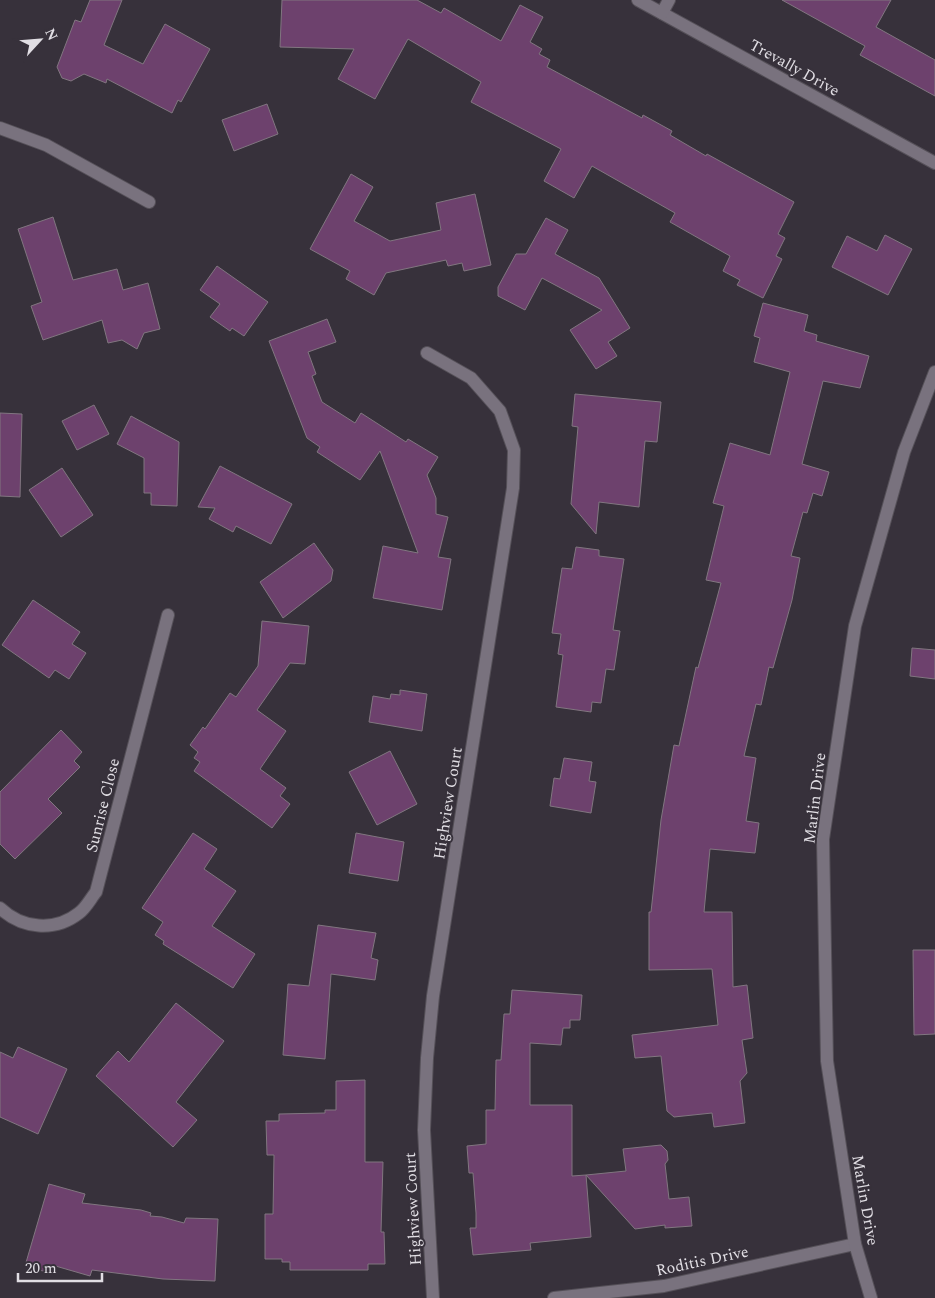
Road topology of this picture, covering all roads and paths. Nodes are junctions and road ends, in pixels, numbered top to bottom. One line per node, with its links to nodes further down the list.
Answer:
1 (638, 0): 3 (street, Trevally Drive)
2 (669, 0): 3 (street)
3 (662, 13): 5 (street, Trevally Drive)
4 (0, 128): 6 (street)
5 (935, 163)
6 (148, 202)
7 (427, 353): 12 (street, Highview Court)
8 (935, 372): 11 (street, Marlin Drive)
9 (168, 615): 10 (street, Sunrise Close)
10 (0, 908)
11 (855, 1244): 13 (street, Roditis Drive); 14 (street, Marlin Drive)
12 (433, 1298)
13 (554, 1298)
14 (871, 1298)

